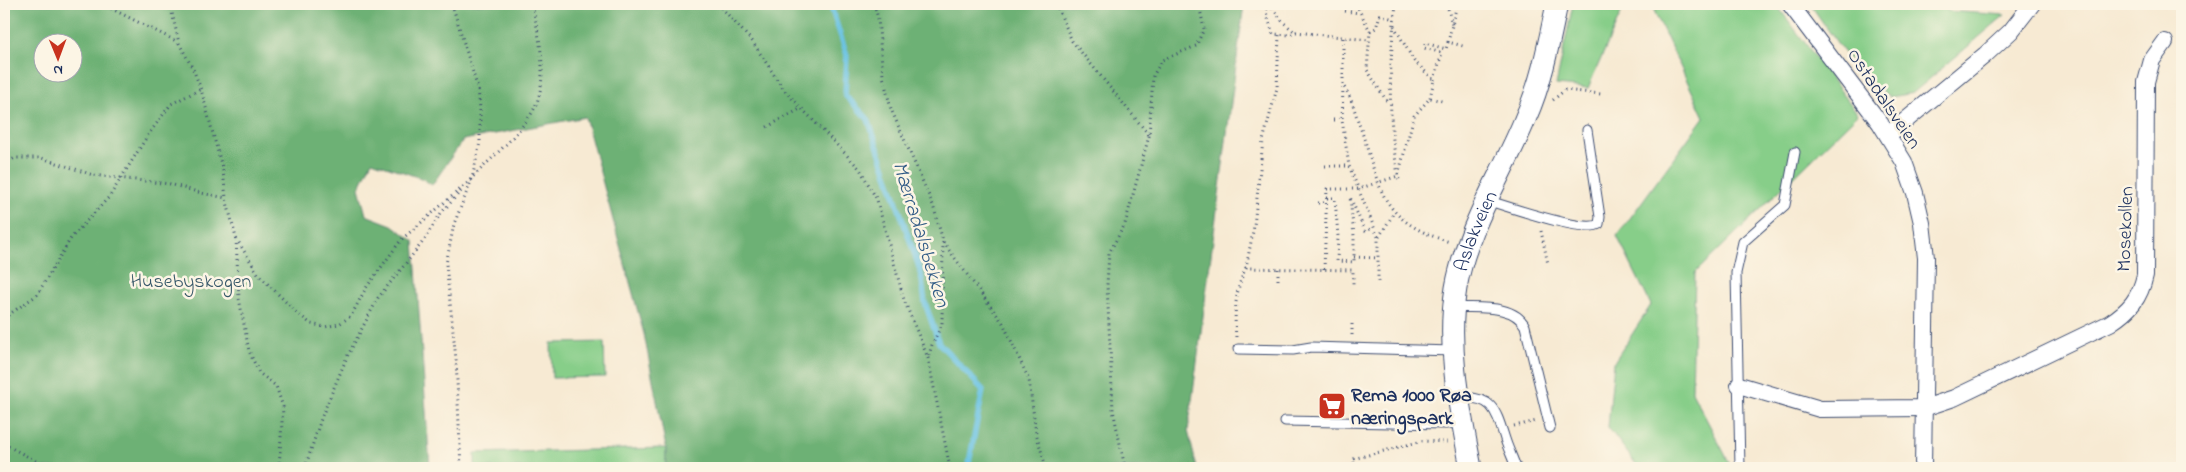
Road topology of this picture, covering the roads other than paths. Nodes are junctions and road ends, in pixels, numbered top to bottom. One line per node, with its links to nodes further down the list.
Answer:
1 (1557, 4): 8 (street, Aslakveien)
2 (1790, 4): 6 (street, Ostadalsveien)
3 (2032, 4): 6 (street)
4 (2165, 42): 14 (street, Mosekollen)
5 (1587, 130): 8 (lane)
6 (1888, 135): 14 (street, Ostadalsveien)
7 (1795, 152): 12 (lane)
8 (1486, 200): 9 (street, Aslakveien)
9 (1454, 307): 11 (street, Aslakveien); 17 (lane)
10 (1238, 349): 11 (lane)
11 (1453, 351): 13 (street, Aslakveien)
12 (1739, 385): 14 (street); 20 (lane)
13 (1459, 398): 16 (street, Aslakveien); 19 (lane)
14 (1924, 408): 21 (street, Ostadalsveien)
15 (1285, 421): 16 (lane)
16 (1463, 423): 18 (street, Aslakveien)
17 (1550, 428)
18 (1471, 468)
19 (1516, 468)
20 (1740, 468)
21 (1923, 468)

